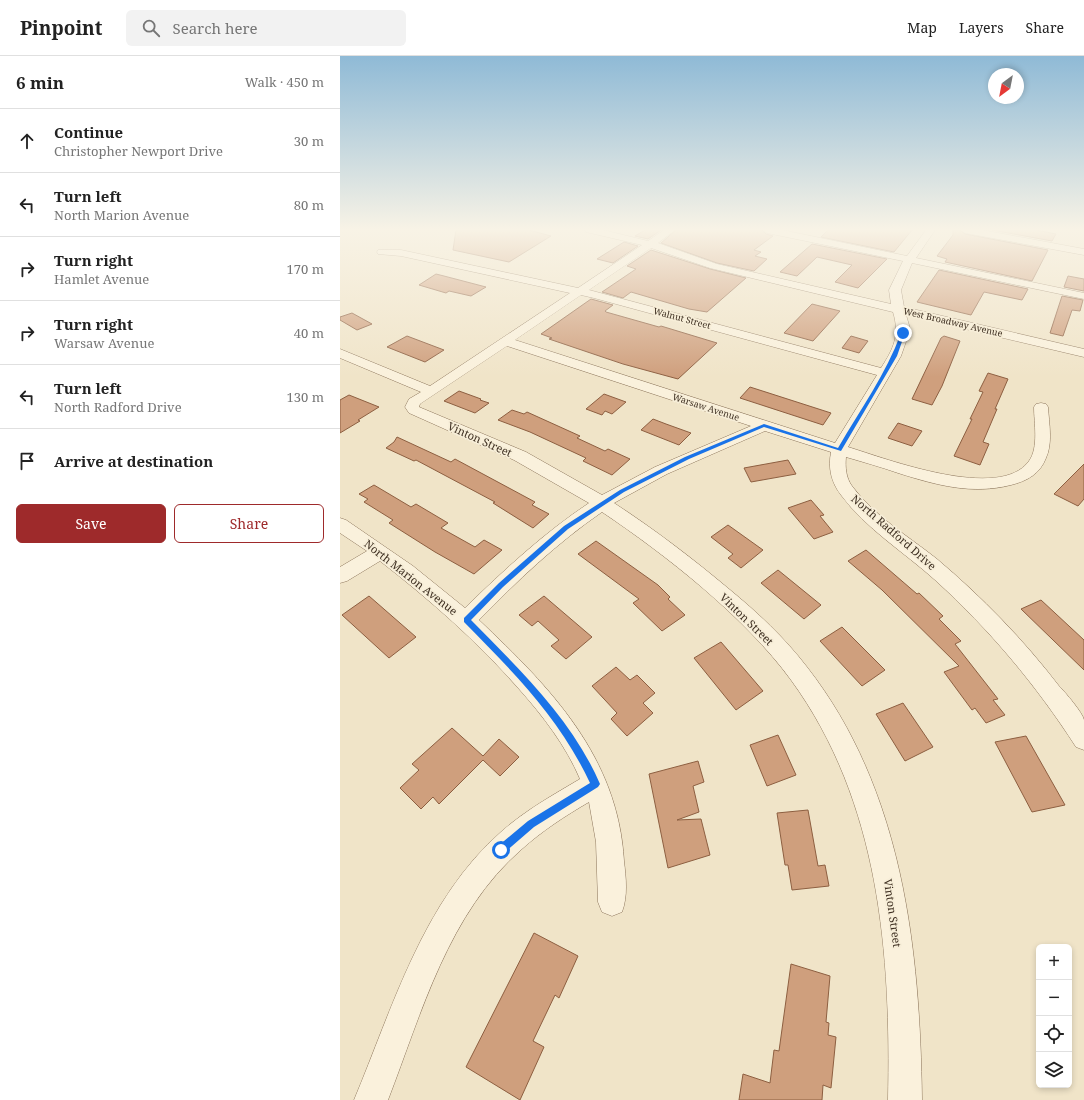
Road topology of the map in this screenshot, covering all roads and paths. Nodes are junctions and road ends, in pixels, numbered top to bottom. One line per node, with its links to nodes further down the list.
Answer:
1 (522, 279): 6 (street, Walnut Street)
2 (598, 279): 6 (street)
3 (768, 279): 8 (street, West Broadway Avenue)
4 (898, 279): 8 (street, North Radford Drive)
5 (1000, 279): 7 (street)
6 (580, 291): 9 (street); 12 (street, Walnut Street)
7 (1084, 296)
8 (898, 309): 10 (street, West Broadway Avenue); 12 (street, North Radford Drive)
9 (504, 341): 13 (street); 15 (street, Warsaw Avenue)
10 (1084, 353)
11 (340, 354): 13 (street)
12 (885, 373): 16 (street, North Radford Drive)
13 (431, 391): 17 (street, Vinton Street)
14 (1041, 407): 16 (street, Warsaw Avenue)
15 (764, 426): 16 (street, Warsaw Avenue); 17 (street)
16 (839, 450): 22 (street, North Radford Drive)
17 (602, 503): 21 (street); 26 (street, Vinton Street)
18 (340, 524): 19 (street, North Marion Avenue)
19 (381, 552): 20 (street); 21 (street, North Marion Avenue)
20 (340, 576)
21 (466, 620): 23 (street, North Marion Avenue)
22 (1084, 739)
23 (596, 784): 24 (street, North Marion Avenue); 25 (street)
24 (612, 902)
25 (371, 1100)
26 (904, 1100)

